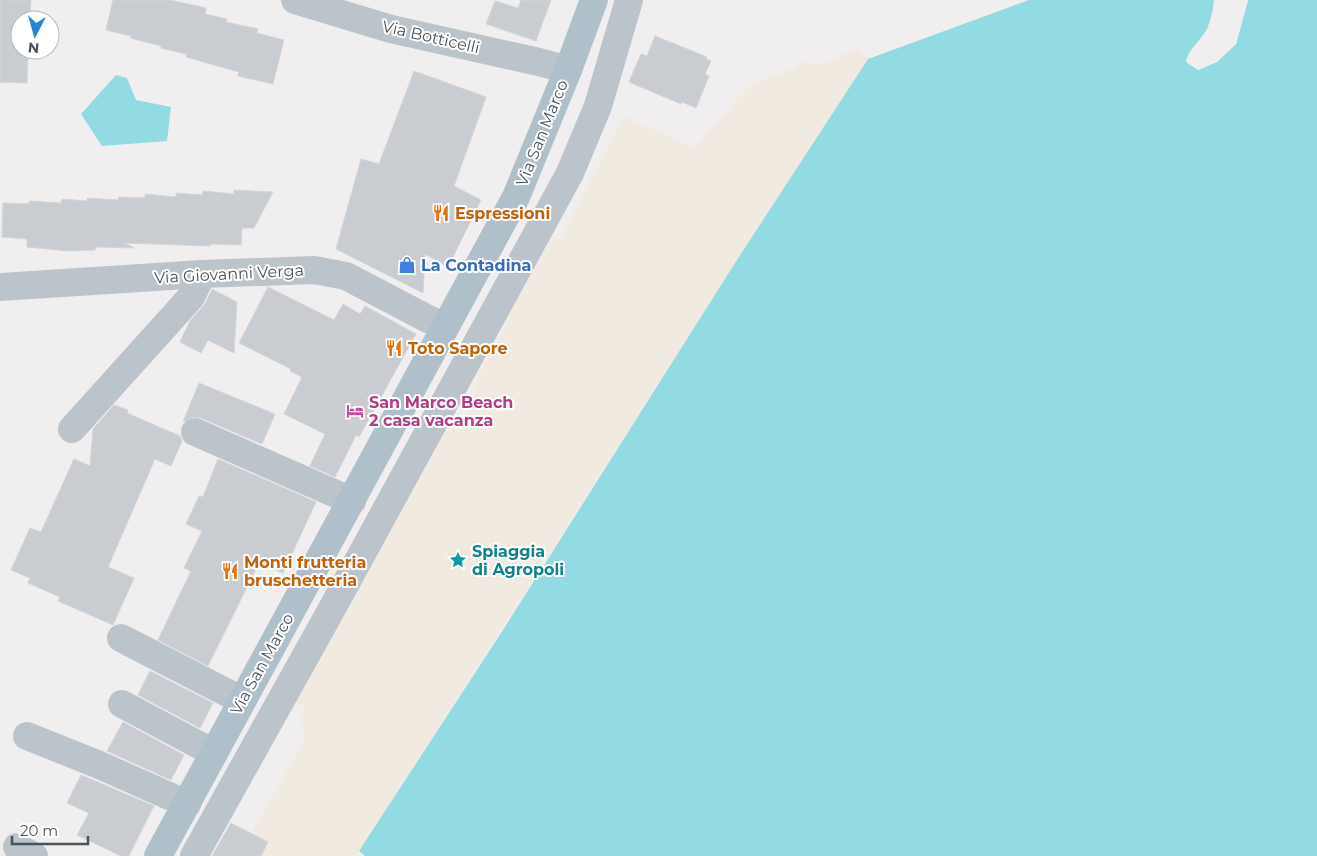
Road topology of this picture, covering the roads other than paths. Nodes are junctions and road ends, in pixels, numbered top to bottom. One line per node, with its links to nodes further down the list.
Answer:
1 (295, 0): 4 (street, Via Botticelli)
2 (594, 0): 4 (main road, Via San Marco)
3 (629, 0): 18 (street)
4 (568, 70): 7 (main road, Via San Marco)
5 (202, 274): 6 (street, Via Giovanni Verga); 7 (street, Via Giovanni Verga); 8 (street)
6 (0, 287)
7 (446, 327): 10 (main road, Via San Marco)
8 (72, 429)
9 (195, 432): 10 (street)
10 (352, 500): 12 (main road, Via San Marco)
11 (121, 638): 12 (street)
12 (241, 700): 15 (main road, Via San Marco)
13 (122, 704): 15 (street)
14 (27, 736): 16 (street)
15 (214, 752): 16 (main road, Via San Marco)
16 (186, 804): 17 (main road, Via San Marco)
17 (158, 856)
18 (194, 856)

